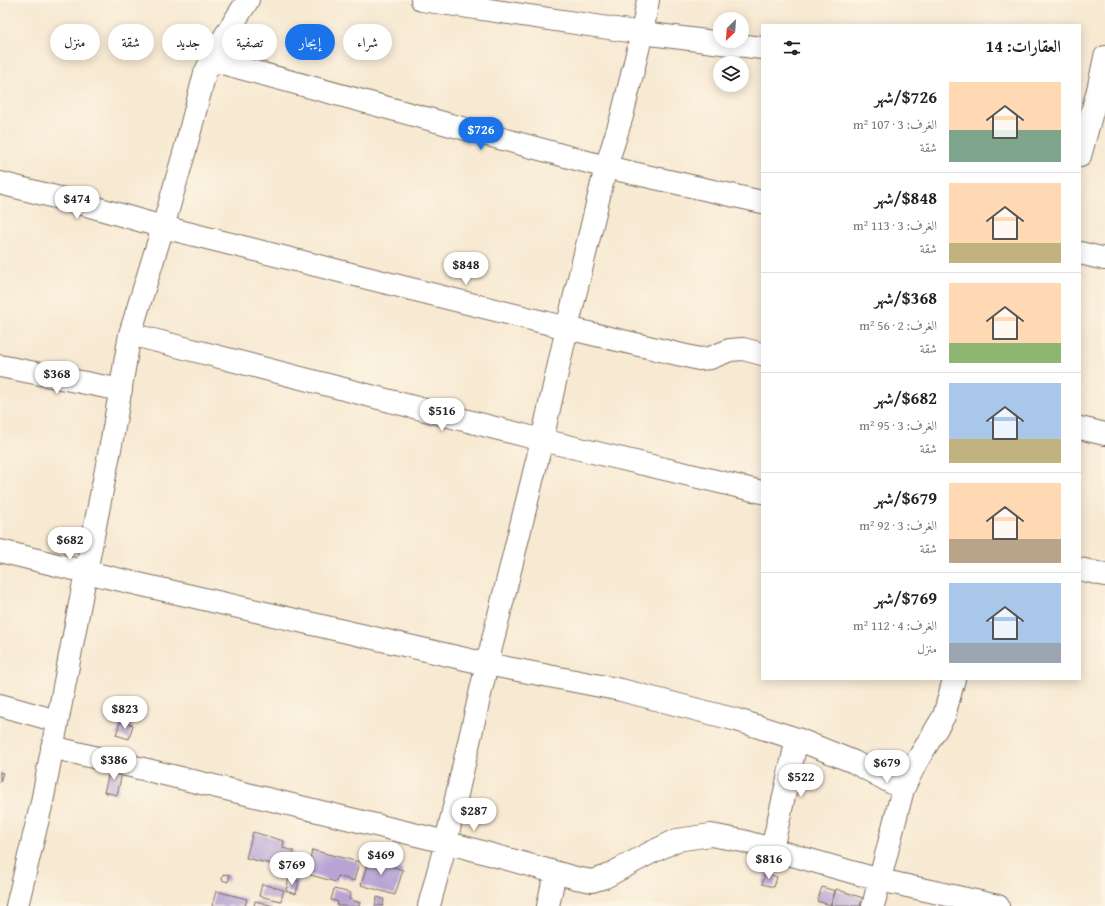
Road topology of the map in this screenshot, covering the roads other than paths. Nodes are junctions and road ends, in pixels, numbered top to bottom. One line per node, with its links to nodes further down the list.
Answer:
1 (248, 0): 6 (street)
2 (422, 0): 4 (street)
3 (648, 0): 4 (street)
4 (642, 33): 5 (street); 11 (street)
5 (761, 48)
6 (214, 55)
7 (1105, 56): 9 (street)
8 (211, 60): 11 (street); 14 (street)
9 (1094, 90): 10 (street)
10 (1081, 151)
11 (606, 167): 13 (street); 17 (street)
12 (0, 183): 14 (street)
13 (761, 202)
14 (163, 227): 17 (street); 18 (street)
15 (1081, 253): 16 (street)
16 (1105, 259)
17 (567, 328): 19 (street); 24 (street)
18 (130, 334): 21 (street); 24 (street)
19 (761, 354)
20 (0, 366): 21 (street)
21 (121, 390): 28 (street)
22 (1081, 428): 23 (street)
23 (1105, 434)
24 (542, 440): 25 (street); 30 (street)
25 (761, 492)
26 (0, 551): 28 (street)
27 (1081, 569): 29 (street)
28 (86, 572): 30 (street); 33 (street)
29 (1105, 575)
30 (487, 664): 34 (street); 37 (street)
31 (954, 680): 36 (street)
32 (0, 705): 33 (street)
33 (57, 720): 35 (street)
34 (797, 739): 36 (street); 38 (street)
35 (52, 747): 37 (street); 41 (street)
36 (903, 789): 40 (street)
37 (446, 842): 39 (street); 42 (street)
38 (772, 849): 39 (street); 40 (street)
39 (555, 873): 43 (street)
40 (880, 880): 44 (street); 45 (street)
41 (17, 906)
42 (429, 906)
43 (548, 906)
44 (873, 906)
45 (998, 906)

